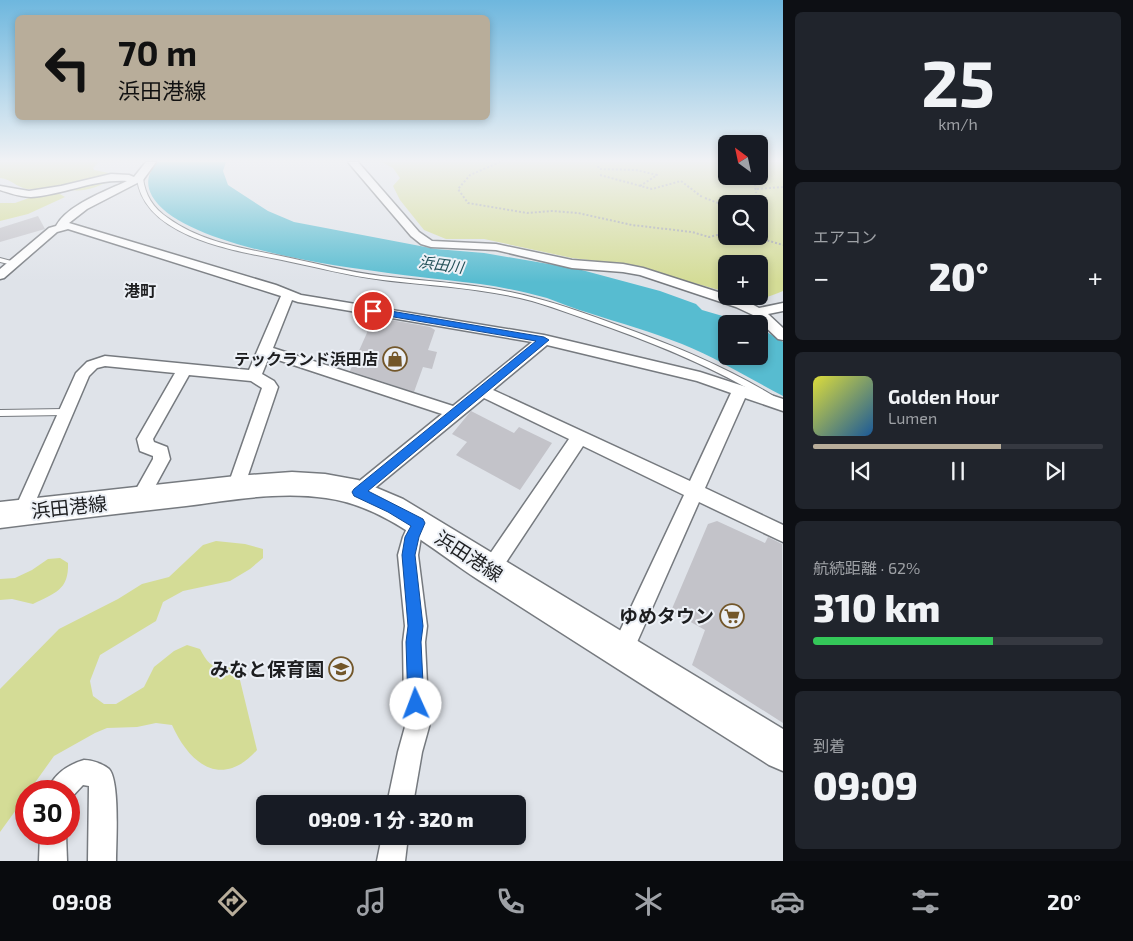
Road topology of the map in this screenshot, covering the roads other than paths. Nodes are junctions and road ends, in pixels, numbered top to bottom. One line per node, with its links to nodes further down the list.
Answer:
1 (91, 202): 4 (street)
2 (149, 202): 18 (lane)
3 (388, 202): 10 (street)
4 (61, 226): 6 (street); 8 (street)
5 (0, 260): 6 (lane)
6 (13, 263): 7 (street)
7 (0, 275)
8 (288, 294): 12 (street); 13 (street)
9 (783, 307): 10 (street)
10 (758, 312): 11 (street)
11 (783, 336)
12 (544, 340): 16 (street); 17 (street)
13 (266, 351): 15 (street); 21 (street)
14 (185, 369): 15 (street); 19 (street); 26 (street)
15 (254, 376): 23 (street)
16 (483, 391): 21 (street); 22 (street)
17 (740, 391): 18 (street); 25 (street)
18 (783, 405)
19 (64, 412): 20 (lane); 27 (street)
20 (0, 413)
21 (456, 413): 24 (street)
22 (580, 437): 25 (street); 30 (street)
23 (236, 488): 24 (main road, 浜田港線); 26 (main road, 浜田港線)
24 (358, 492): 28 (main road, 浜田港線)
25 (696, 492): 29 (street); 31 (street)
26 (138, 500): 27 (main road, 浜田港線)
27 (11, 514)
28 (418, 523): 30 (main road, 浜田港線); 34 (street)
29 (783, 534)
30 (490, 570): 31 (main road, 浜田港線)
31 (622, 650): 32 (main road, 浜田港線)
32 (783, 751)
33 (70, 780): 38 (street)
34 (402, 795)
35 (53, 845): 37 (street)
36 (394, 845): 39 (street)
37 (53, 861)
38 (102, 861)
39 (391, 861)

